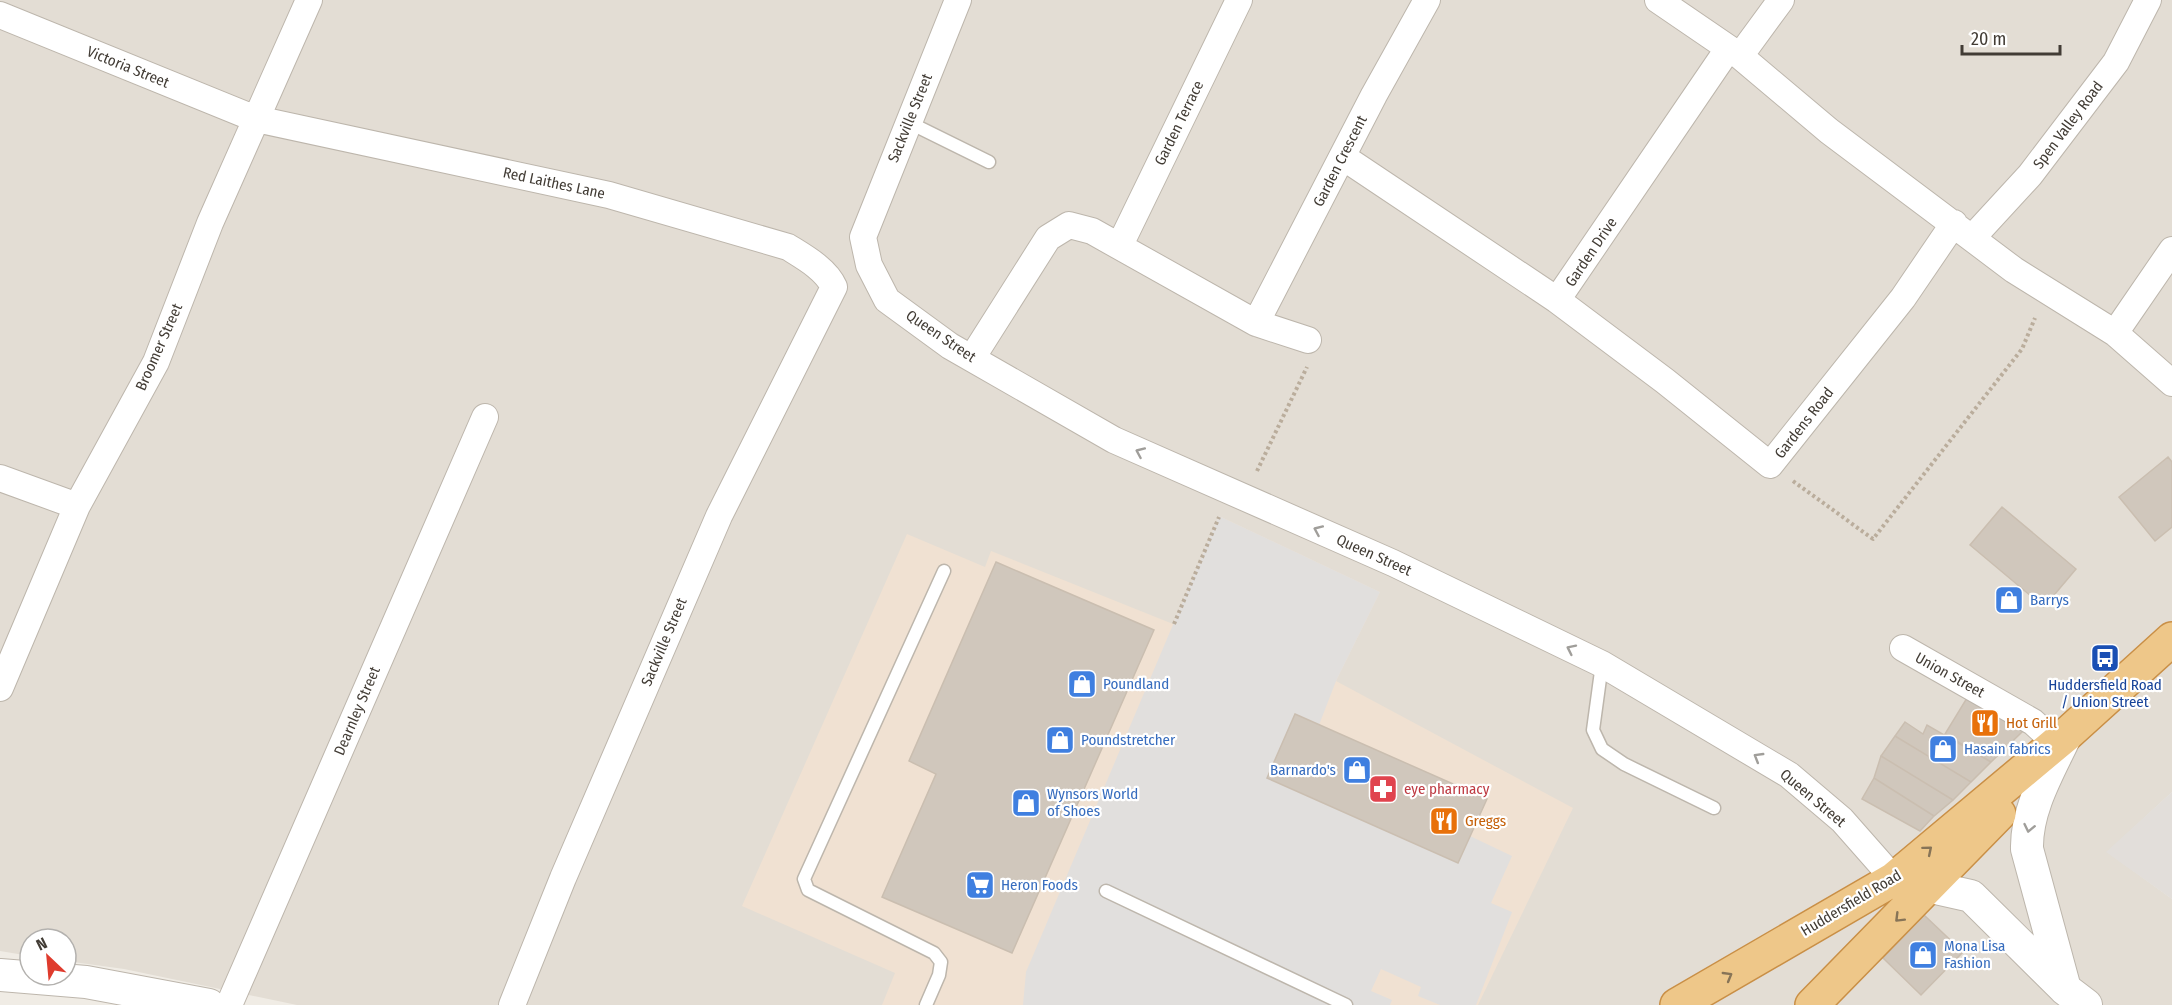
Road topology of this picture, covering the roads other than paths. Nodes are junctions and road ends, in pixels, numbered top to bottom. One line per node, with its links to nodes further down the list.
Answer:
1 (309, 0): 10 (street, Broomer Street)
2 (958, 0): 11 (street, Sackville Street)
3 (1239, 0): 16 (street, Garden Terrace)
4 (1427, 0): 12 (street, Garden Crescent)
5 (1658, 0): 9 (street)
6 (1780, 0): 9 (street)
7 (2148, 0): 14 (street, Spen Valley Road)
8 (0, 15): 10 (street, Victoria Street)
9 (1734, 53): 14 (street); 19 (street, Garden Drive)
10 (256, 119): 18 (street, Red Laithes Lane); 27 (street, Broomer Street)
11 (908, 122): 13 (lane); 15 (street, Sackville Street)
12 (1343, 157): 19 (street, Garden Drive); 20 (street, Garden Crescent)
13 (989, 162)
14 (1963, 231): 19 (street, Gardens Road); 21 (street)
15 (863, 237): 23 (street, Queen Street)
16 (1120, 245): 20 (street); 23 (street)
17 (2172, 250): 21 (street)
18 (834, 287): 43 (street, Sackville Street)
19 (1557, 300)
20 (1256, 323): 22 (street)
21 (2115, 333): 24 (street)
22 (1308, 340)
23 (972, 358): 31 (street, Queen Street, one-way to 23)
24 (2172, 383)
25 (484, 417): 42 (street, Dearnley Street)
26 (0, 478): 27 (street)
27 (77, 506): 32 (street, Broomer Street)
28 (944, 571): 44 (lane)
29 (2172, 639): 33 (highway, Huddersfield Road)
30 (1903, 648): 33 (street, Union Street)
31 (1602, 664): 34 (lane); 35 (street, Queen Street, one-way to 31)
32 (0, 688)
33 (2061, 739): 35 (highway, Huddersfield Road, one-way to 33); 36 (highway, Huddersfield Road); 39 (street, one-way to 39)
34 (1714, 808)
35 (1894, 879): 36 (street); 40 (highway, Huddersfield Road, one-way to 35)
36 (1929, 887): 39 (street); 46 (highway, Huddersfield Road, one-way to 46)
37 (1106, 891): 45 (lane)
38 (0, 975): 41 (street)
39 (2076, 997)
40 (1692, 1003)
41 (209, 1005)
42 (229, 1005)
43 (512, 1005)
44 (926, 1005)
45 (1346, 1005)
46 (1812, 1005)

